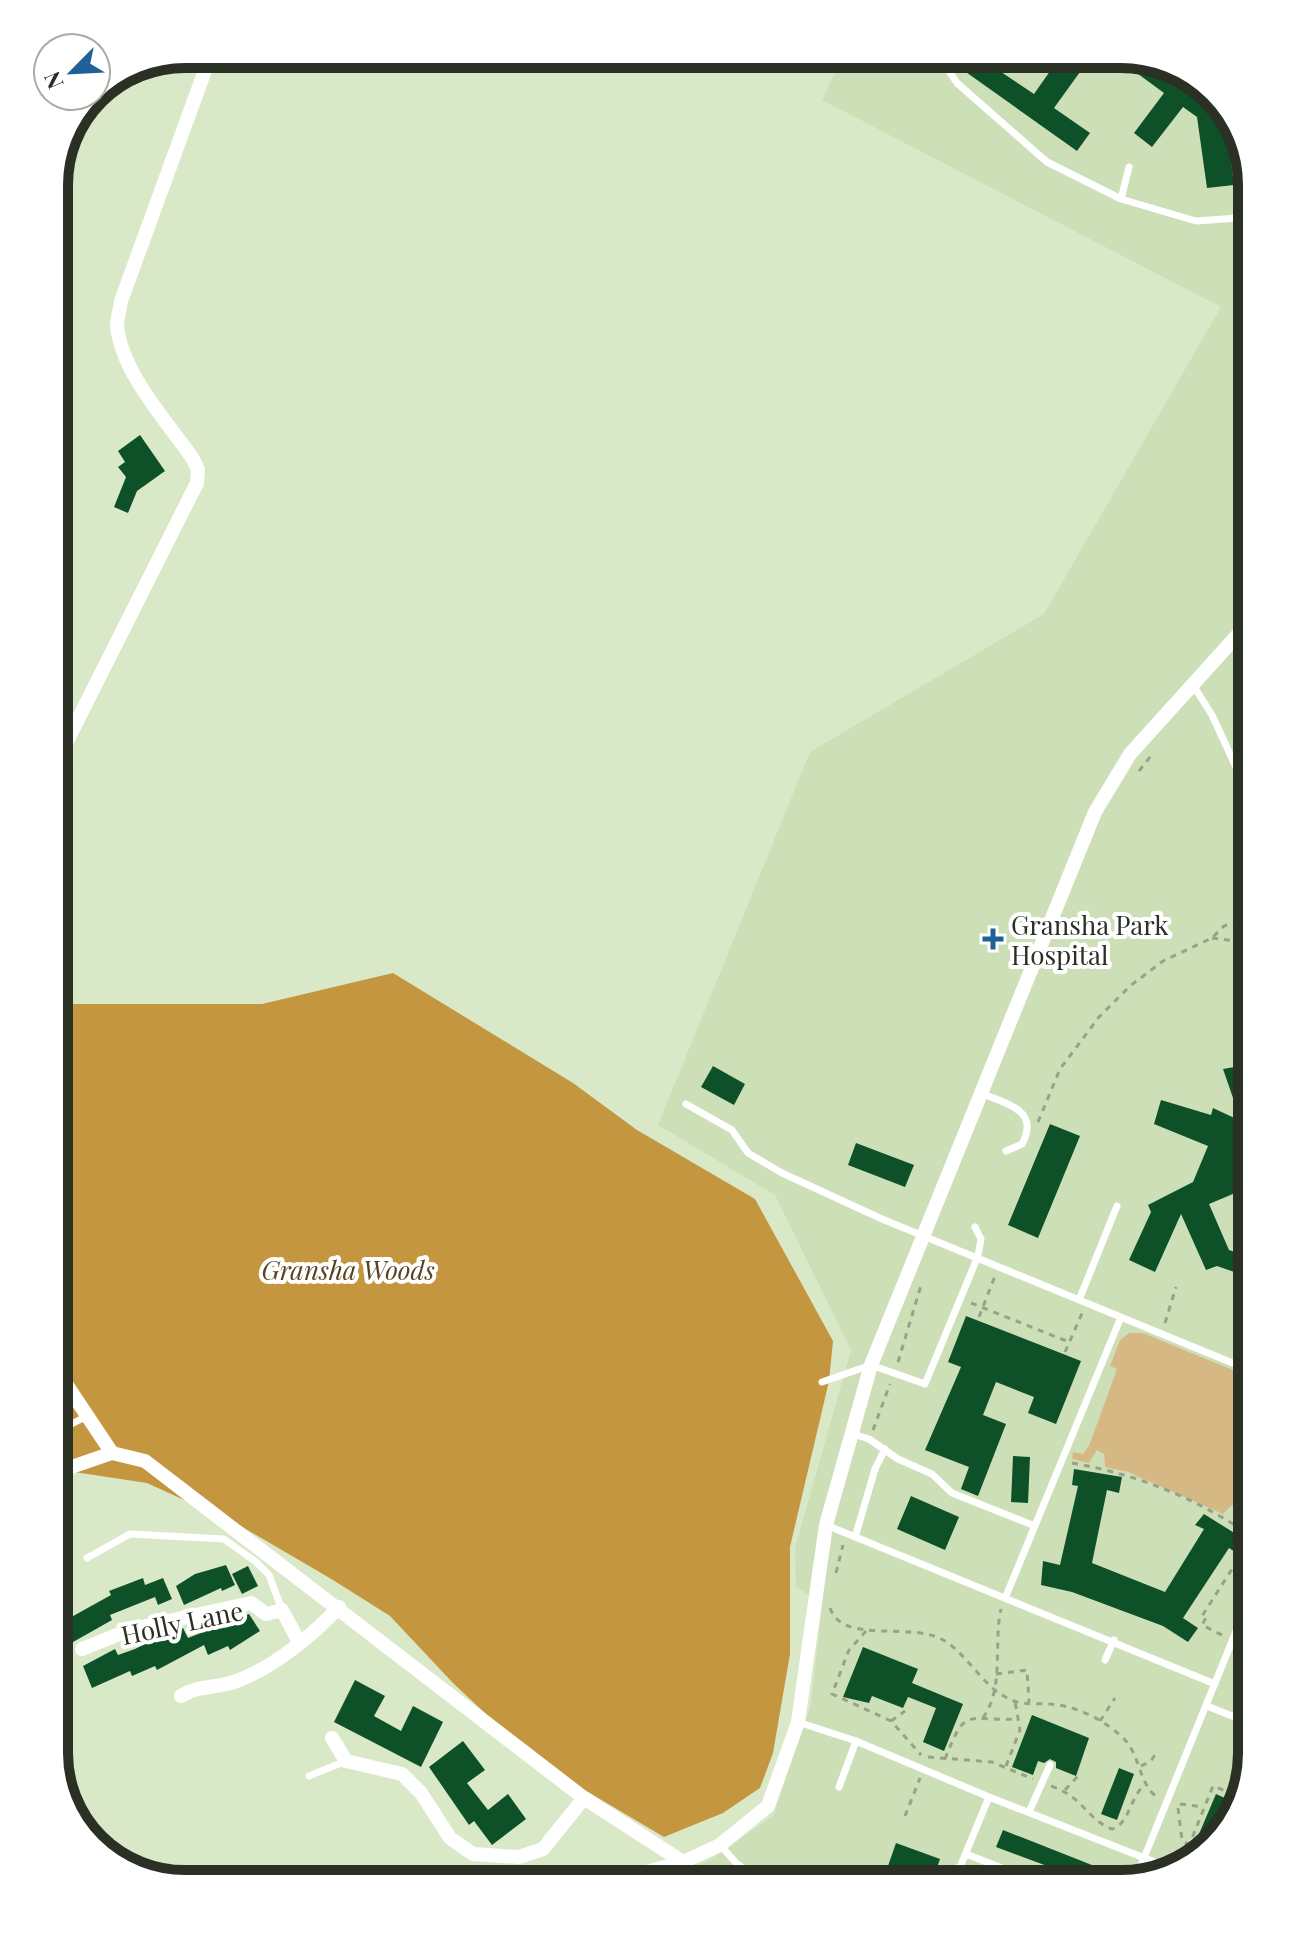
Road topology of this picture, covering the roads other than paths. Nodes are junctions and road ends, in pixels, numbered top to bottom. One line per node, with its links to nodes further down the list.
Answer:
1 (206, 68): 8 (street)
2 (947, 68): 4 (lane)
3 (1129, 167): 4 (lane)
4 (1121, 199): 5 (lane)
5 (1238, 218)
6 (1238, 634): 7 (street)
7 (1191, 684): 9 (lane); 10 (street)
8 (68, 739)
9 (1238, 772)
10 (983, 1094): 12 (lane); 15 (street)
11 (686, 1104): 15 (lane)
12 (1006, 1151)
13 (1117, 1206): 17 (lane)
14 (975, 1227): 16 (lane)
15 (925, 1235): 16 (lane); 19 (street)
16 (978, 1256): 17 (lane); 19 (lane)
17 (1083, 1302): 18 (lane)
18 (1121, 1317): 20 (lane); 30 (lane)
19 (871, 1365): 21 (lane); 25 (street)
20 (1238, 1365)
21 (822, 1382)
22 (68, 1387): 23 (street)
23 (87, 1416): 24 (lane); 27 (street)
24 (68, 1426)
25 (850, 1433): 26 (lane); 29 (street)
26 (885, 1449): 30 (lane); 31 (lane)
27 (112, 1453): 28 (street); 34 (street)
28 (68, 1468)
29 (826, 1525): 31 (lane); 45 (street)
30 (1035, 1526): 33 (lane)
31 (856, 1534): 33 (lane)
32 (87, 1558): 35 (lane, Holly Lane)
33 (1006, 1596): 37 (lane)
34 (339, 1607): 38 (street); 53 (street)
35 (282, 1610): 38 (street, Holly Lane); 39 (street, Holly Lane)
36 (1238, 1629): 41 (lane)
37 (1114, 1640): 40 (lane); 41 (lane)
38 (299, 1642): 42 (street)
39 (82, 1649)
40 (1105, 1660)
41 (1215, 1684): 43 (lane)
42 (181, 1696)
43 (1207, 1706): 44 (lane); 57 (lane)
44 (1238, 1718)
45 (798, 1722): 47 (lane); 55 (street)
46 (332, 1738): 48 (street)
47 (856, 1741): 51 (lane); 52 (lane)
48 (346, 1761): 50 (lane); 53 (street)
49 (1050, 1765): 54 (lane)
50 (309, 1776)
51 (839, 1787)
52 (989, 1797): 54 (lane); 56 (lane)
53 (584, 1798): 58 (street)
54 (1029, 1812): 57 (lane)
55 (720, 1845): 58 (street); 63 (lane)
56 (966, 1854): 60 (lane); 66 (lane)
57 (1144, 1857): 59 (lane); 61 (lane)
58 (683, 1862): 62 (street)
59 (1159, 1863)
60 (959, 1867): 64 (lane); 65 (lane)
61 (1140, 1868)
62 (654, 1870)
63 (747, 1870)
64 (956, 1870)
65 (958, 1870)
66 (1007, 1870)

